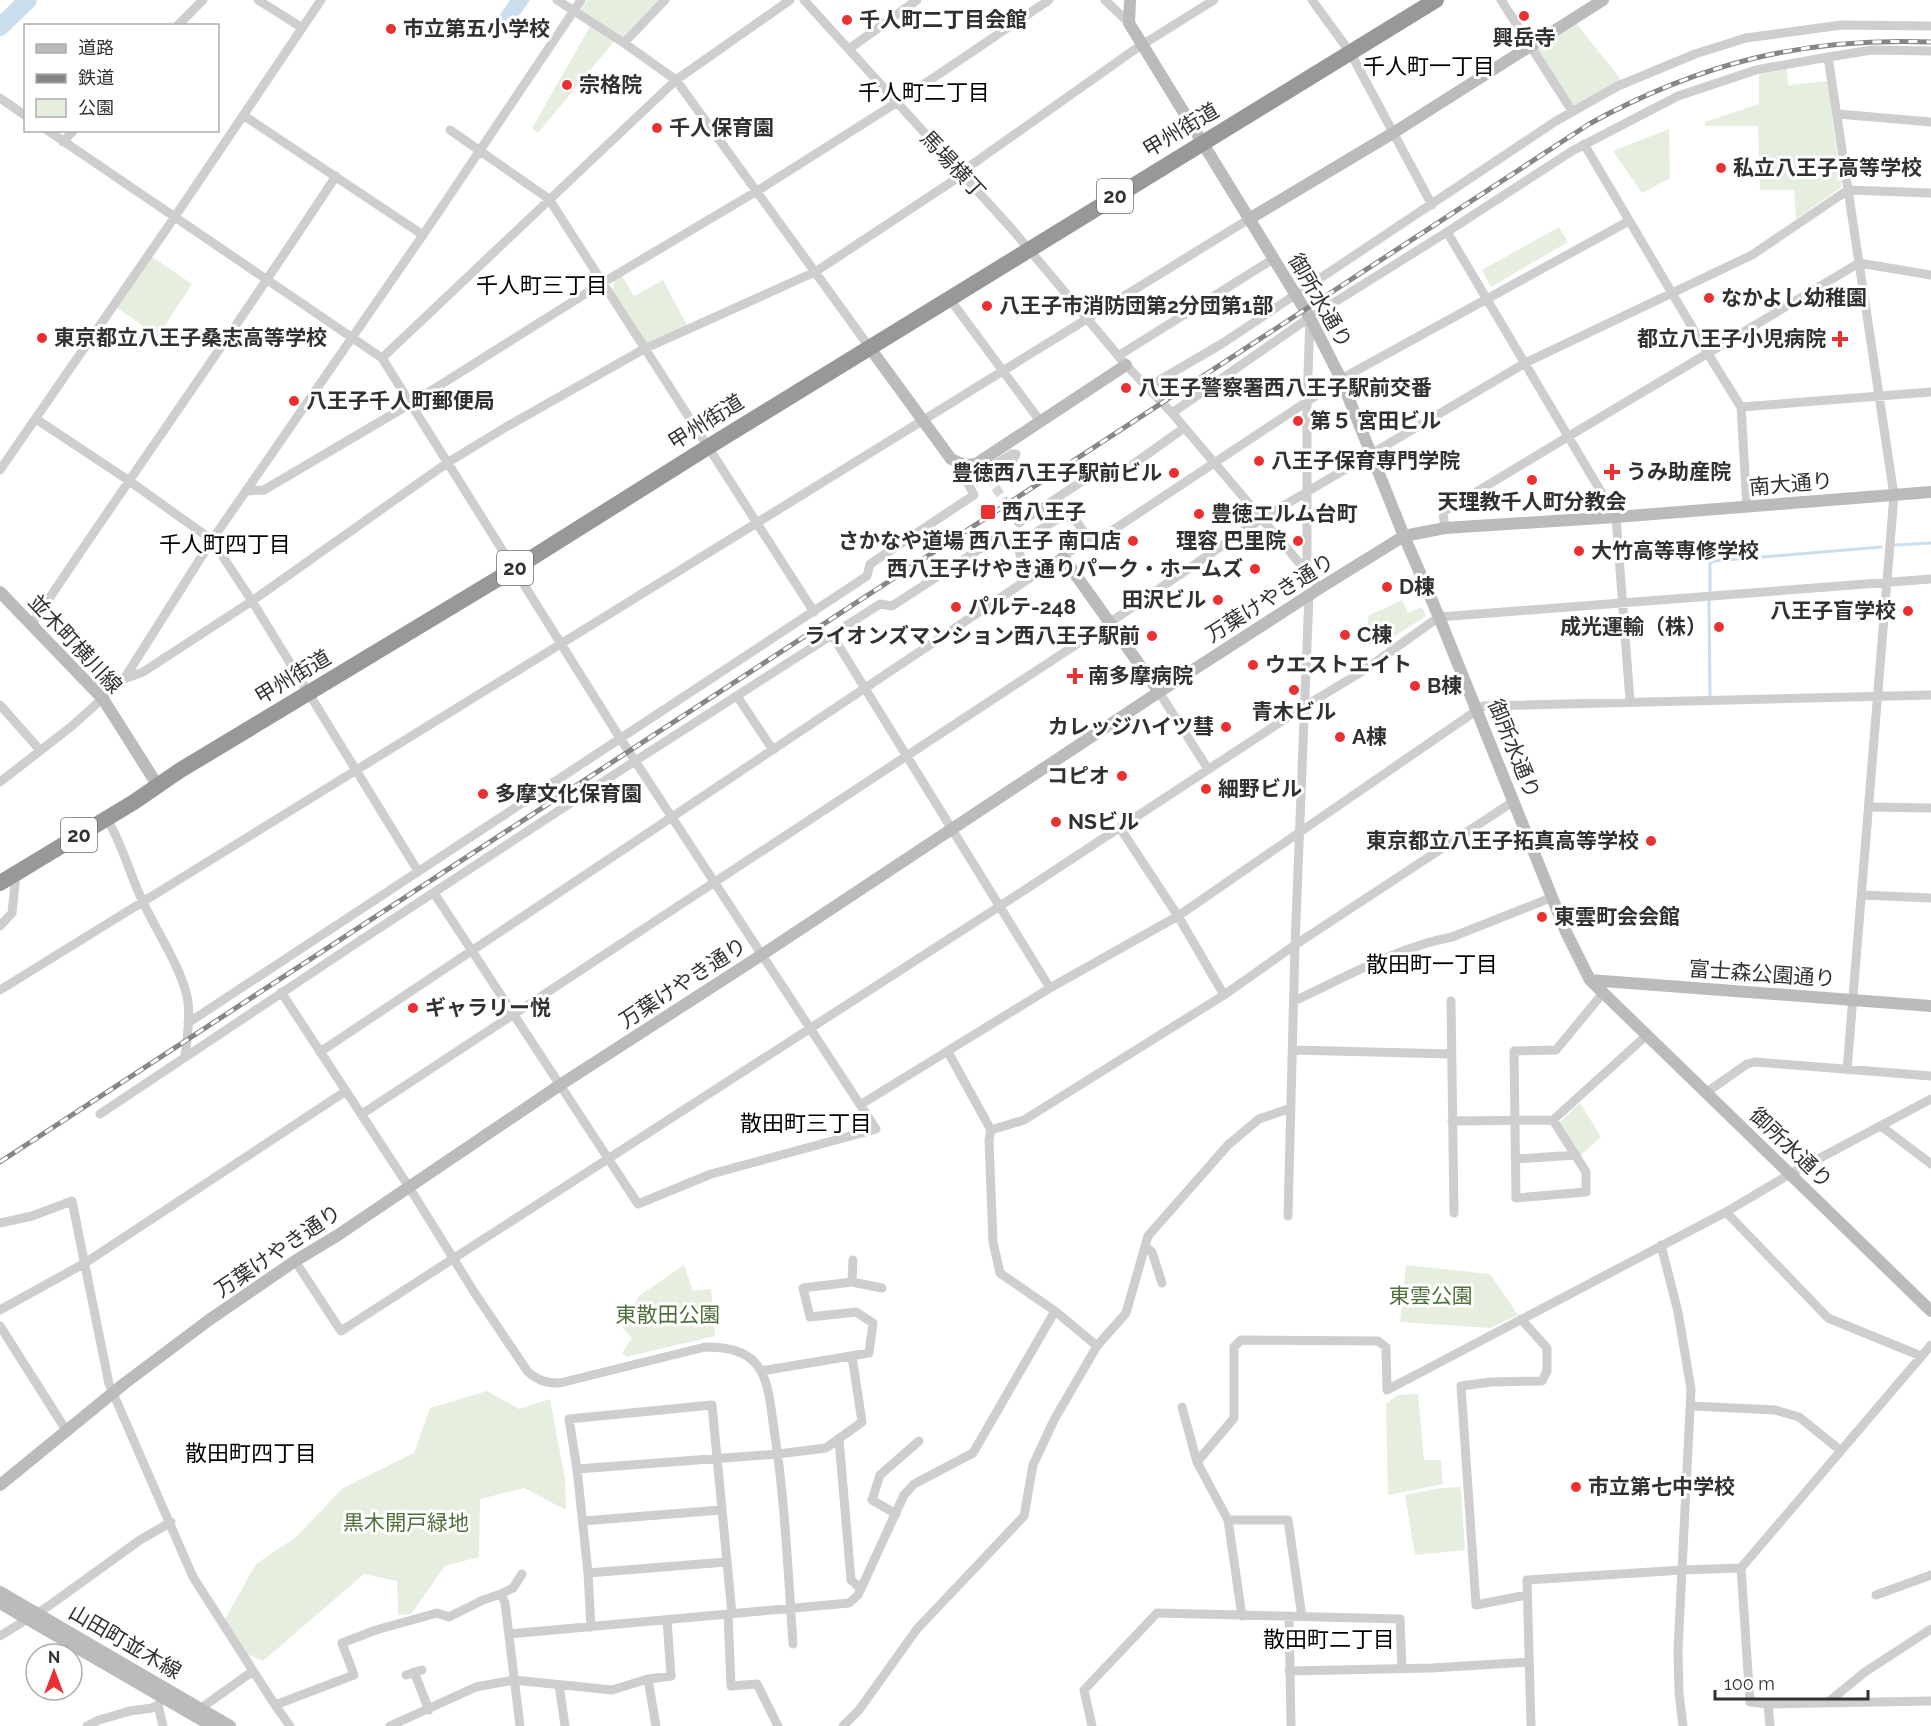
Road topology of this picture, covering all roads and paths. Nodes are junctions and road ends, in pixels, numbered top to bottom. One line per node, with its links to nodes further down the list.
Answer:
1 (203, 0): 20 (street)
2 (258, 0): 22 (street)
3 (321, 0): 22 (street)
4 (557, 0): 18 (street)
5 (581, 0): 18 (street)
6 (665, 0): 23 (street)
7 (790, 0): 30 (street)
8 (804, 0): 26 (street, 馬場横丁)
9 (917, 0): 26 (street)
10 (1049, 0): 32 (street)
11 (1105, 0): 19 (street)
12 (1130, 0): 19 (street)
13 (1214, 0): 25 (street)
14 (1312, 0): 28 (street)
15 (1436, 0): 28 (highway, 甲州街道 / 20)
16 (1501, 0): 24 (street)
17 (1603, 0): 24 (street)
18 (573, 11): 23 (street); 45 (street)
19 (1129, 23): 25 (street, 御所水通り)
20 (179, 24)
21 (1931, 26): 33 (street)
22 (301, 27): 36 (street)
23 (624, 43): 30 (street)
24 (1531, 45): 33 (street); 41 (street)
25 (1143, 46): 43 (street, 御所水通り); 46 (street)
26 (849, 49): 32 (street, 馬場横丁)
27 (1931, 51): 29 (street)
28 (1350, 52): 41 (street); 43 (highway, 甲州街道 / 20)
29 (1828, 57): 34 (street); 44 (street)
30 (676, 80): 49 (street); 51 (street)
31 (0, 98): 35 (street)
32 (896, 103): 46 (street, 馬場横丁); 49 (street)
33 (1572, 111): 52 (street)
34 (1838, 114): 37 (street); 48 (street)
35 (24, 115)
36 (243, 115): 47 (street); 53 (street)
37 (1931, 122)
38 (450, 130): 45 (street)
39 (50, 132): 42 (street)
40 (72, 132): 42 (street)
41 (1393, 133): 52 (street); 54 (street)
42 (63, 142): 53 (street)
43 (1203, 143): 54 (street, 御所水通り); 58 (highway, 甲州街道 / 20)
44 (1584, 144): 55 (street); 56 (street)
45 (481, 150): 51 (street); 57 (street)
46 (961, 174): 58 (street, 馬場横丁); 61 (street)
47 (336, 176): 57 (street); 63 (street)
48 (1848, 190): 50 (street); 60 (street); 65 (street)
49 (757, 191): 61 (street); 64 (street)
50 (1931, 193)
51 (549, 199): 64 (street); 75 (street)
52 (1432, 205): 66 (street)
53 (174, 218): 63 (street); 87 (street)
54 (1249, 219): 59 (street, 御所水通り); 70 (street)
55 (1629, 221): 65 (street); 68 (street)
56 (1447, 232): 68 (street); 69 (street)
57 (423, 235): 71 (street)
58 (1028, 250): 67 (highway, 甲州街道 / 20); 70 (street, 馬場横丁)
59 (1273, 259): 66 (street, 御所水通り); 76 (street)
60 (1859, 263): 62 (street); 74 (street); 82 (street)
61 (815, 272): 72 (street); 73 (street)
62 (1931, 275)
63 (267, 281): 71 (street); 99 (street)
64 (604, 282): 73 (street); 84 (street)
65 (1673, 293): 74 (street); 77 (street)
66 (1295, 295): 69 (street, 御所水通り); 80 (street)
67 (949, 298): 72 (highway, 甲州街道 / 20); 78 (street)
68 (1487, 299): 77 (street); 79 (street)
69 (1310, 318): 79 (street, 御所水通り); 83 (street); 86 (street)
70 (1087, 320): 76 (street, 馬場横丁); 78 (street)
71 (351, 337): 75 (street); 101 (street)
72 (870, 348): 88 (street); 92 (highway, 甲州街道 / 20)
73 (644, 349): 92 (street); 94 (street)
74 (1708, 354): 85 (street); 91 (street)
75 (382, 358): 84 (street)
76 (1122, 361): 80 (street, 馬場横丁); 89 (street)
77 (1525, 363): 91 (street); 93 (street)
78 (1004, 371): 88 (street); 89 (street)
79 (1341, 379): 83 (street); 93 (street, 御所水通り)
80 (1148, 387): 86 (street, 馬場横丁)
81 (1931, 392): 82 (street)
82 (1879, 396): 85 (street); 104 (street)
83 (1307, 402): 95 (street); 102 (street)
84 (410, 404): 94 (street); 101 (street)
85 (1741, 407): 105 (street)
86 (1172, 413): 90 (street, 馬場横丁)
87 (36, 419): 97 (street); 99 (street)
88 (923, 421): 96 (street); 108 (street)
89 (1040, 421): 96 (street)
90 (1184, 428): 95 (street, 馬場横丁); 109 (street)
91 (1568, 436): 106 (street); 110 (street)
92 (708, 447): 108 (street); 116 (highway, 甲州街道 / 20)
93 (1372, 455): 102 (street); 111 (street, 御所水通り)
94 (447, 463): 116 (street); 123 (street)
95 (1214, 464): 107 (street, 馬場横丁); 112 (street)
96 (964, 465): 100 (street)
97 (0, 470)
98 (988, 476): 100 (street)
99 (128, 480): 113 (street); 128 (street)
100 (966, 483): 125 (street)
101 (247, 491): 113 (street)
102 (1308, 492): 107 (street); 117 (street)
103 (1931, 492): 104 (street, 南大通り)
104 (1894, 495): 105 (street, 南大通り); 120 (street)
105 (1747, 507): 106 (street, 南大通り)
106 (1616, 517): 110 (street, 南大通り); 124 (street)
107 (1261, 519): 117 (street, 馬場横丁); 127 (street)
108 (757, 523): 125 (street); 130 (street)
109 (1019, 523)
110 (1445, 528): 111 (street, 南大通り)
111 (1404, 536): 122 (street, 万葉けやき通り); 126 (street, 御所水通り)
112 (1089, 539): 114 (street); 115 (street)
113 (212, 540): 123 (street); 131 (street)
114 (1020, 548): 118 (street); 129 (street)
115 (1063, 558): 118 (street); 127 (street)
116 (514, 569): 130 (street); 134 (highway, 甲州街道 / 20)
117 (1307, 572): 122 (street, 馬場横丁)
118 (1033, 576): 132 (street)
119 (1931, 579): 120 (street)
120 (1887, 583): 124 (street); 137 (street)
121 (0, 592): 128 (street, 並木町横川線)
122 (1314, 592): 133 (street, 万葉けやき通り); 141 (street)
123 (252, 601): 131 (street); 134 (street)
124 (1623, 603): 126 (street); 139 (street)
125 (814, 612): 143 (street)
126 (1439, 617): 141 (street); 142 (street, 御所水通り)
127 (1108, 623): 133 (street); 146 (street)
128 (32, 624): 138 (street, 並木町横川線)
129 (832, 635): 132 (street); 136 (street)
130 (561, 643): 143 (street); 148 (street)
131 (124, 679): 138 (street)
132 (864, 689): 145 (street); 146 (street)
133 (1159, 692): 149 (street); 158 (street, 万葉けやき通り)
134 (309, 694): 148 (street); 151 (highway, 甲州街道 / 20)
135 (1931, 694): 137 (street)
136 (737, 696): 145 (street); 147 (street)
137 (1878, 696): 139 (street); 153 (street)
138 (103, 699): 144 (street); 151 (street, 並木町横川線)
139 (1630, 701): 142 (street)
140 (0, 705): 144 (street)
141 (1305, 706): 149 (street); 159 (street)
142 (1477, 709): 152 (street, 御所水通り); 159 (street)
143 (620, 738): 147 (street); 160 (street)
144 (40, 750): 150 (street)
145 (773, 750): 155 (street)
146 (906, 756): 158 (street); 162 (street)
147 (635, 760): 155 (street); 164 (street)
148 (356, 769): 160 (street); 168 (street)
149 (1208, 769): 157 (street)
150 (1, 779)
151 (158, 786): 156 (highway, 甲州街道 / 20)
152 (1514, 801): 166 (street, 御所水通り); 172 (street)
153 (1869, 807): 154 (street); 165 (street)
154 (1931, 808)
155 (672, 817): 162 (street); 173 (street)
156 (107, 819): 161 (highway, 甲州街道 / 20); 168 (street)
157 (1120, 828): 169 (street); 170 (street)
158 (952, 830): 169 (street); 174 (street, 万葉けやき通り)
159 (1300, 831): 170 (street); 172 (street)
160 (418, 871): 186 (street)
161 (16, 873): 163 (highway, 甲州街道 / 20); 171 (street)
162 (715, 882): 174 (street); 185 (street)
163 (0, 883)
164 (434, 893): 173 (street); 178 (street)
165 (1862, 895): 167 (street); 181 (street)
166 (1553, 897): 175 (street, 御所水通り); 182 (street)
167 (1931, 898)
168 (143, 902): 177 (street); 186 (street)
169 (1000, 906): 176 (street); 187 (street)
170 (1178, 916): 176 (street); 180 (street)
171 (0, 926)
172 (1295, 945): 180 (street); 182 (street)
173 (472, 951): 185 (street); 190 (street)
174 (763, 954): 187 (street); 196 (street, 万葉けやき通り)
175 (1590, 980): 179 (street, 御所水通り); 181 (street, 富士森公園通り)
176 (1050, 988): 191 (street)
177 (0, 990)
178 (281, 992): 190 (street); 193 (street)
179 (1603, 993): 188 (street, 御所水通り); 204 (street)
180 (1224, 994): 208 (street)
181 (1852, 1000): 184 (street, 富士森公園通り); 194 (street)
182 (1294, 1001): 189 (street)
183 (1451, 1001): 192 (street)
184 (1931, 1006)
185 (514, 1014): 196 (street); 203 (street)
186 (188, 1023): 193 (street)
187 (810, 1028): 200 (street); 210 (street)
188 (1647, 1035): 198 (street, 御所水通り); 205 (street)
189 (1293, 1050): 192 (street); 201 (street)
190 (320, 1052): 197 (street)
191 (948, 1052): 200 (street); 208 (street)
192 (1451, 1054): 206 (street)
193 (185, 1056): 202 (street)
194 (1847, 1070): 195 (street); 198 (street)
195 (1931, 1076)
196 (560, 1085): 210 (street); 214 (street, 万葉けやき通り)
197 (346, 1091): 203 (street); 224 (street)
198 (1707, 1092): 213 (street, 御所水通り)
199 (1931, 1099): 207 (street)
200 (860, 1105): 210 (street)
201 (1291, 1108): 217 (street); 220 (street)
202 (100, 1114)
203 (362, 1114): 214 (street)
204 (1515, 1120): 205 (street); 206 (street); 211 (street)
205 (1553, 1120): 209 (street)
206 (1452, 1121): 216 (street)
207 (1881, 1126): 212 (street); 213 (street)
208 (992, 1130): 229 (street)
209 (1576, 1155): 211 (street); 211 (street)
210 (608, 1158): 221 (street)
211 (1515, 1158)
212 (1931, 1164)
213 (1790, 1174): 215 (street); 230 (street, 御所水通り)
214 (409, 1187): 221 (street); 223 (street, 万葉けやき通り)
215 (1726, 1212): 219 (street); 236 (street)
216 (1454, 1214)
217 (1288, 1216)
218 (0, 1223): 224 (street)
219 (1661, 1245): 231 (street); 239 (street)
220 (1146, 1247): 226 (street); 234 (street)
221 (453, 1258): 223 (street); 237 (street)
222 (853, 1260): 225 (street)
223 (294, 1261): 238 (street, 万葉けやき通り)
224 (85, 1263): 228 (street); 238 (street)
225 (852, 1282): 227 (street); 235 (street)
226 (1162, 1283)
227 (882, 1288)
228 (0, 1310)
229 (1055, 1311): 234 (street); 251 (street)
230 (1931, 1311)
231 (1521, 1319): 247 (street); 264 (street)
232 (0, 1326): 241 (street)
233 (1931, 1345): 236 (street)
234 (1097, 1346): 304 (street)
235 (852, 1356): 237 (street); 242 (street)
236 (1921, 1356): 244 (street)
237 (761, 1371): 245 (street)
238 (113, 1393): 241 (street, 万葉けやき通り); 254 (street)
239 (1691, 1406): 244 (street); 257 (street)
240 (1182, 1407): 247 (street)
241 (66, 1430): 249 (street, 万葉けやき通り)
242 (839, 1439): 245 (street); 261 (street)
243 (919, 1441): 251 (street)
244 (1840, 1450): 256 (street)
245 (778, 1454): 246 (street); 267 (street)
246 (717, 1458): 248 (street); 248 (street); 250 (street)
247 (1197, 1462): 252 (street)
248 (577, 1468): 253 (street)
249 (0, 1485)
250 (721, 1510): 253 (street); 255 (street)
251 (896, 1514): 261 (street)
252 (1228, 1520): 269 (street); 272 (street)
253 (583, 1521): 258 (street)
254 (171, 1522): 270 (street); 281 (street)
255 (726, 1562): 258 (street); 268 (street)
256 (1741, 1568): 257 (street); 290 (street)
257 (1682, 1570): 264 (street); 308 (street)
258 (588, 1573): 274 (street)
259 (522, 1574): 263 (street)
260 (1931, 1575): 265 (street)
261 (861, 1589): 267 (street)
262 (0, 1592): 270 (street, 山田町並木線)
263 (501, 1594): 276 (street); 291 (street)
264 (1527, 1594): 279 (street)
265 (1876, 1595)
266 (0, 1603): 270 (street, 山田町並木線)
267 (791, 1608): 268 (street); 278 (street)
268 (730, 1614): 273 (street); 303 (street)
269 (1242, 1616): 271 (street); 305 (street)
270 (32, 1617): 277 (street); 287 (street, 山田町並木線)
271 (1289, 1617): 272 (street); 282 (street)
272 (1302, 1617): 280 (street)
273 (667, 1620): 274 (street); 284 (street)
274 (591, 1627): 276 (street)
275 (1931, 1629): 289 (street)
276 (509, 1634): 285 (street)
277 (0, 1636)
278 (793, 1644)
279 (1529, 1662): 280 (street); 307 (street)
280 (1402, 1669): 282 (street)
281 (253, 1671): 291 (street); 293 (street)
282 (1289, 1671): 306 (street)
283 (414, 1672): 292 (street)
284 (648, 1678): 286 (street); 302 (street)
285 (514, 1680): 286 (street); 292 (street); 300 (street)
286 (559, 1685): 301 (street)
287 (163, 1697): 293 (street, 山田町並木線); 294 (street); 295 (street)
288 (1931, 1701): 289 (street)
289 (1827, 1703): 290 (street)
290 (1768, 1704): 309 (street)
291 (275, 1705): 298 (street)
292 (429, 1710): 299 (street)
293 (196, 1712): 296 (street, 山田町並木線); 297 (street, 山田町並木線)
294 (87, 1726)
295 (163, 1726)
296 (212, 1726)
297 (230, 1726)
298 (290, 1726)
299 (390, 1726)
300 (520, 1726)
301 (565, 1726)
302 (656, 1726)
303 (778, 1726)
304 (843, 1726)
305 (1092, 1726)
306 (1290, 1726)
307 (1531, 1726)
308 (1683, 1726)
309 (1770, 1726)

